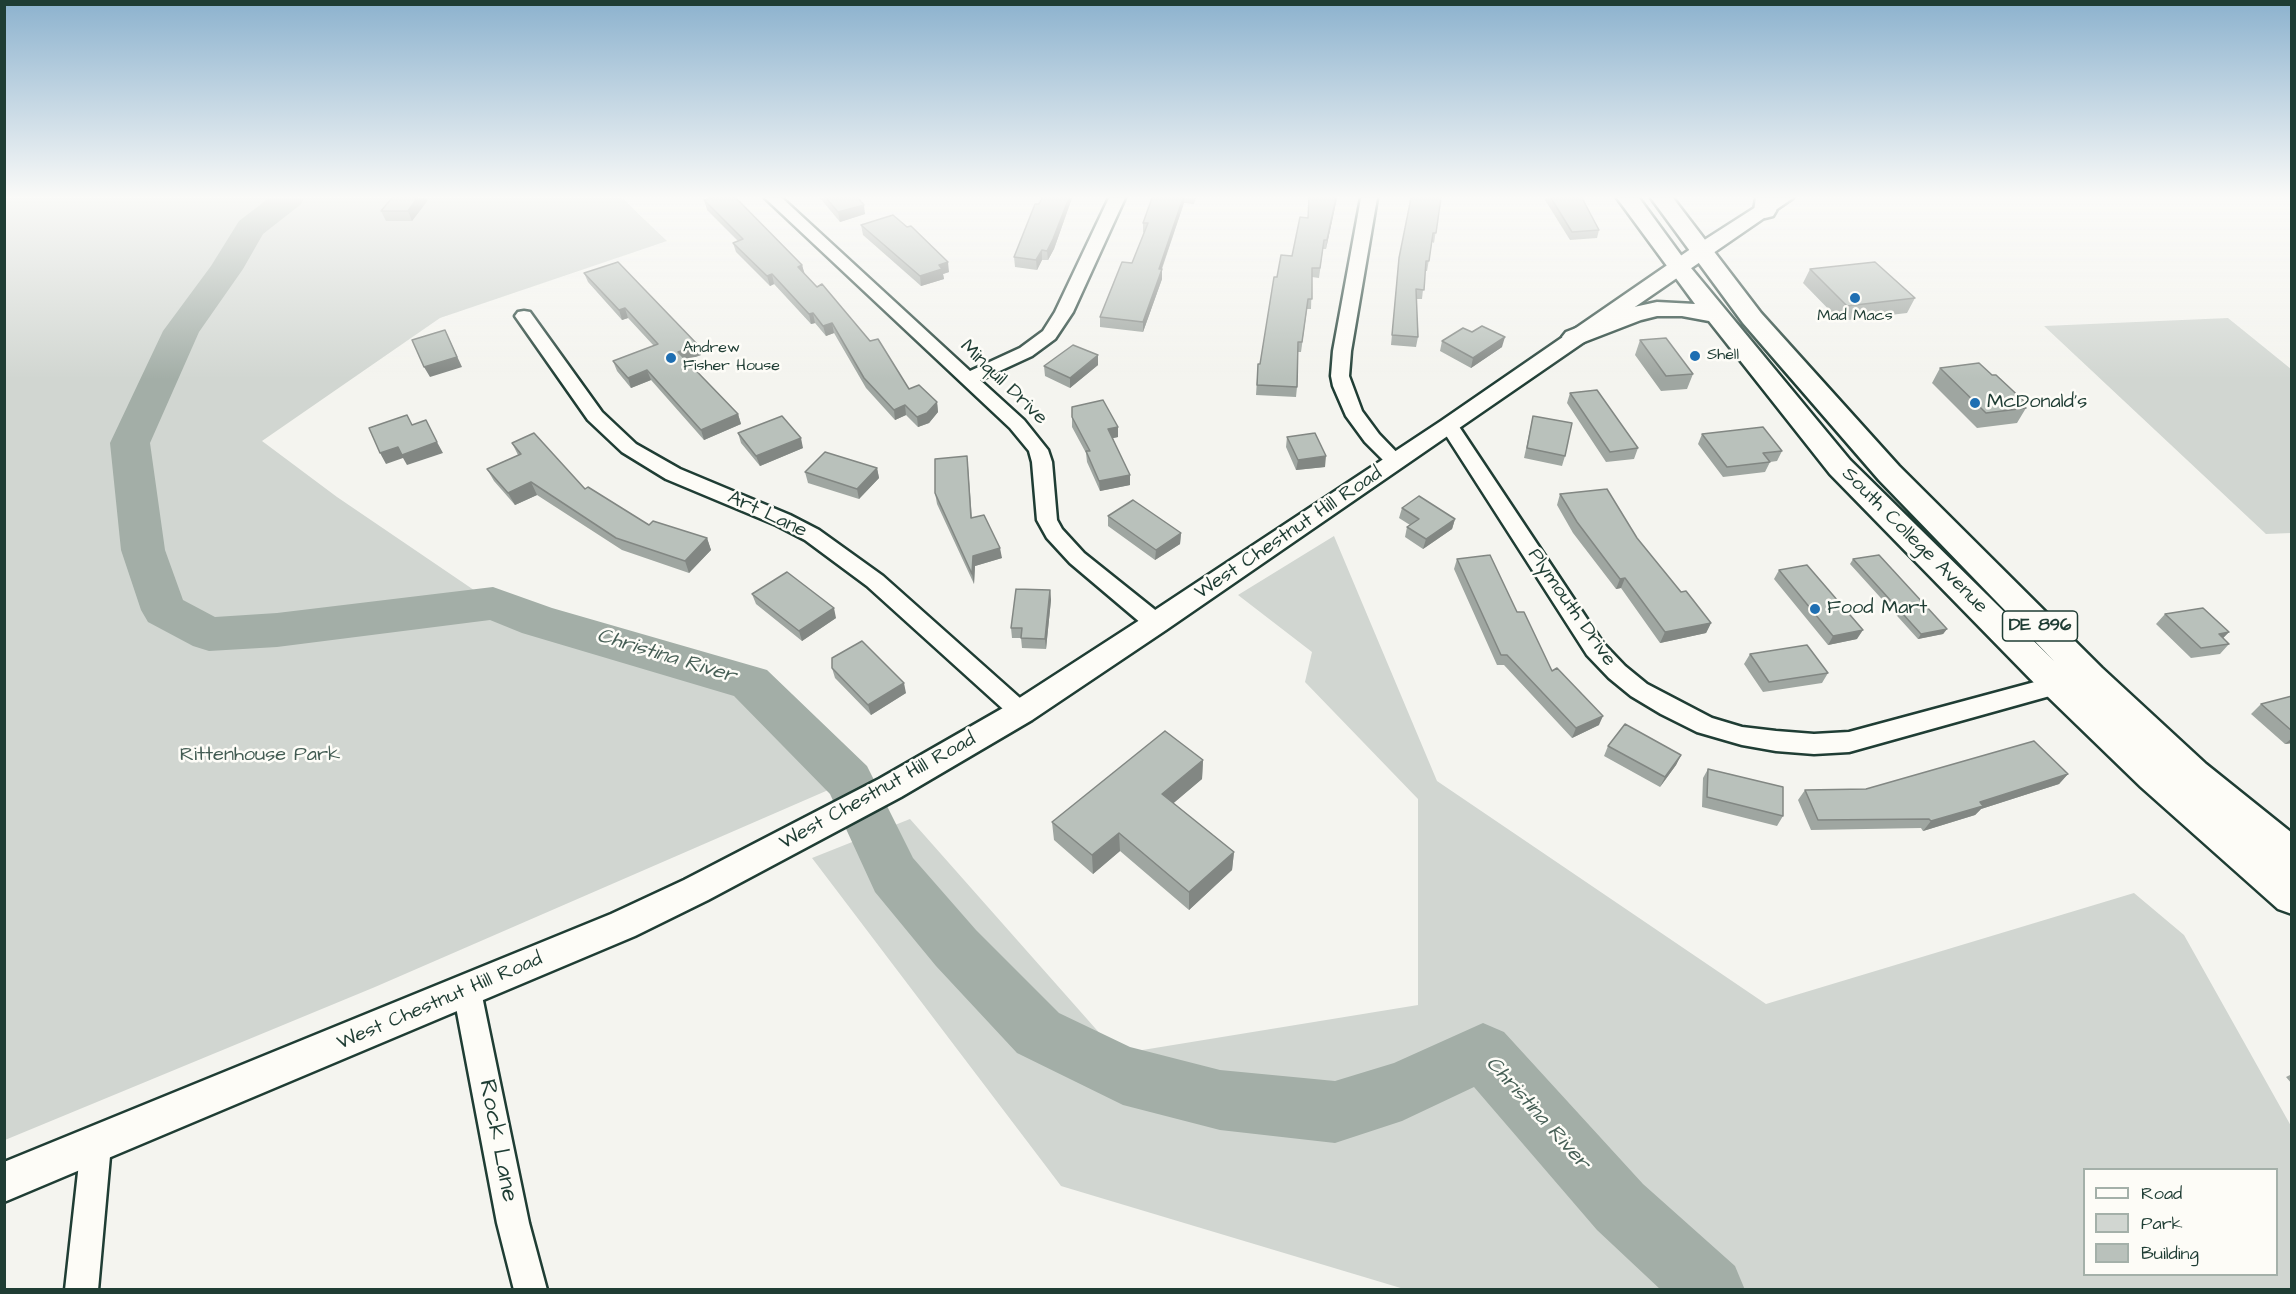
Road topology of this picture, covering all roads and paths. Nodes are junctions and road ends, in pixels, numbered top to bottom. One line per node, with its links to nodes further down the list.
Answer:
1 (837, 258): 8 (street, Minquil Drive)
2 (1089, 258): 8 (street)
3 (1358, 258): 10 (street)
4 (1690, 258): 5 (main road, South College Avenue / DE 896); 7 (street, West Chestnut Hill Road); 14 (main road, South College Avenue / DE 896)
5 (1716, 315): 7 (main road); 12 (main road, South College Avenue / DE 896)
6 (524, 316): 13 (street, Art Lane)
7 (1575, 337): 9 (street, West Chestnut Hill Road)
8 (966, 379): 11 (street, Minquil Drive)
9 (1449, 426): 10 (street, West Chestnut Hill Road); 12 (street, Plymouth Drive)
10 (1396, 462): 11 (street, West Chestnut Hill Road)
11 (1156, 623): 13 (street, West Chestnut Hill Road)
12 (2056, 685): 15 (main road, South College Avenue / DE 896)
13 (1021, 712): 16 (street, West Chestnut Hill Road)
14 (2292, 856)
15 (2292, 897)
16 (467, 991): 17 (street, West Chestnut Hill Road); 20 (street, Rock Lane)
17 (96, 1145): 18 (street, West Chestnut Hill Road); 19 (street)
18 (4, 1182)
19 (81, 1290)
20 (531, 1290)

